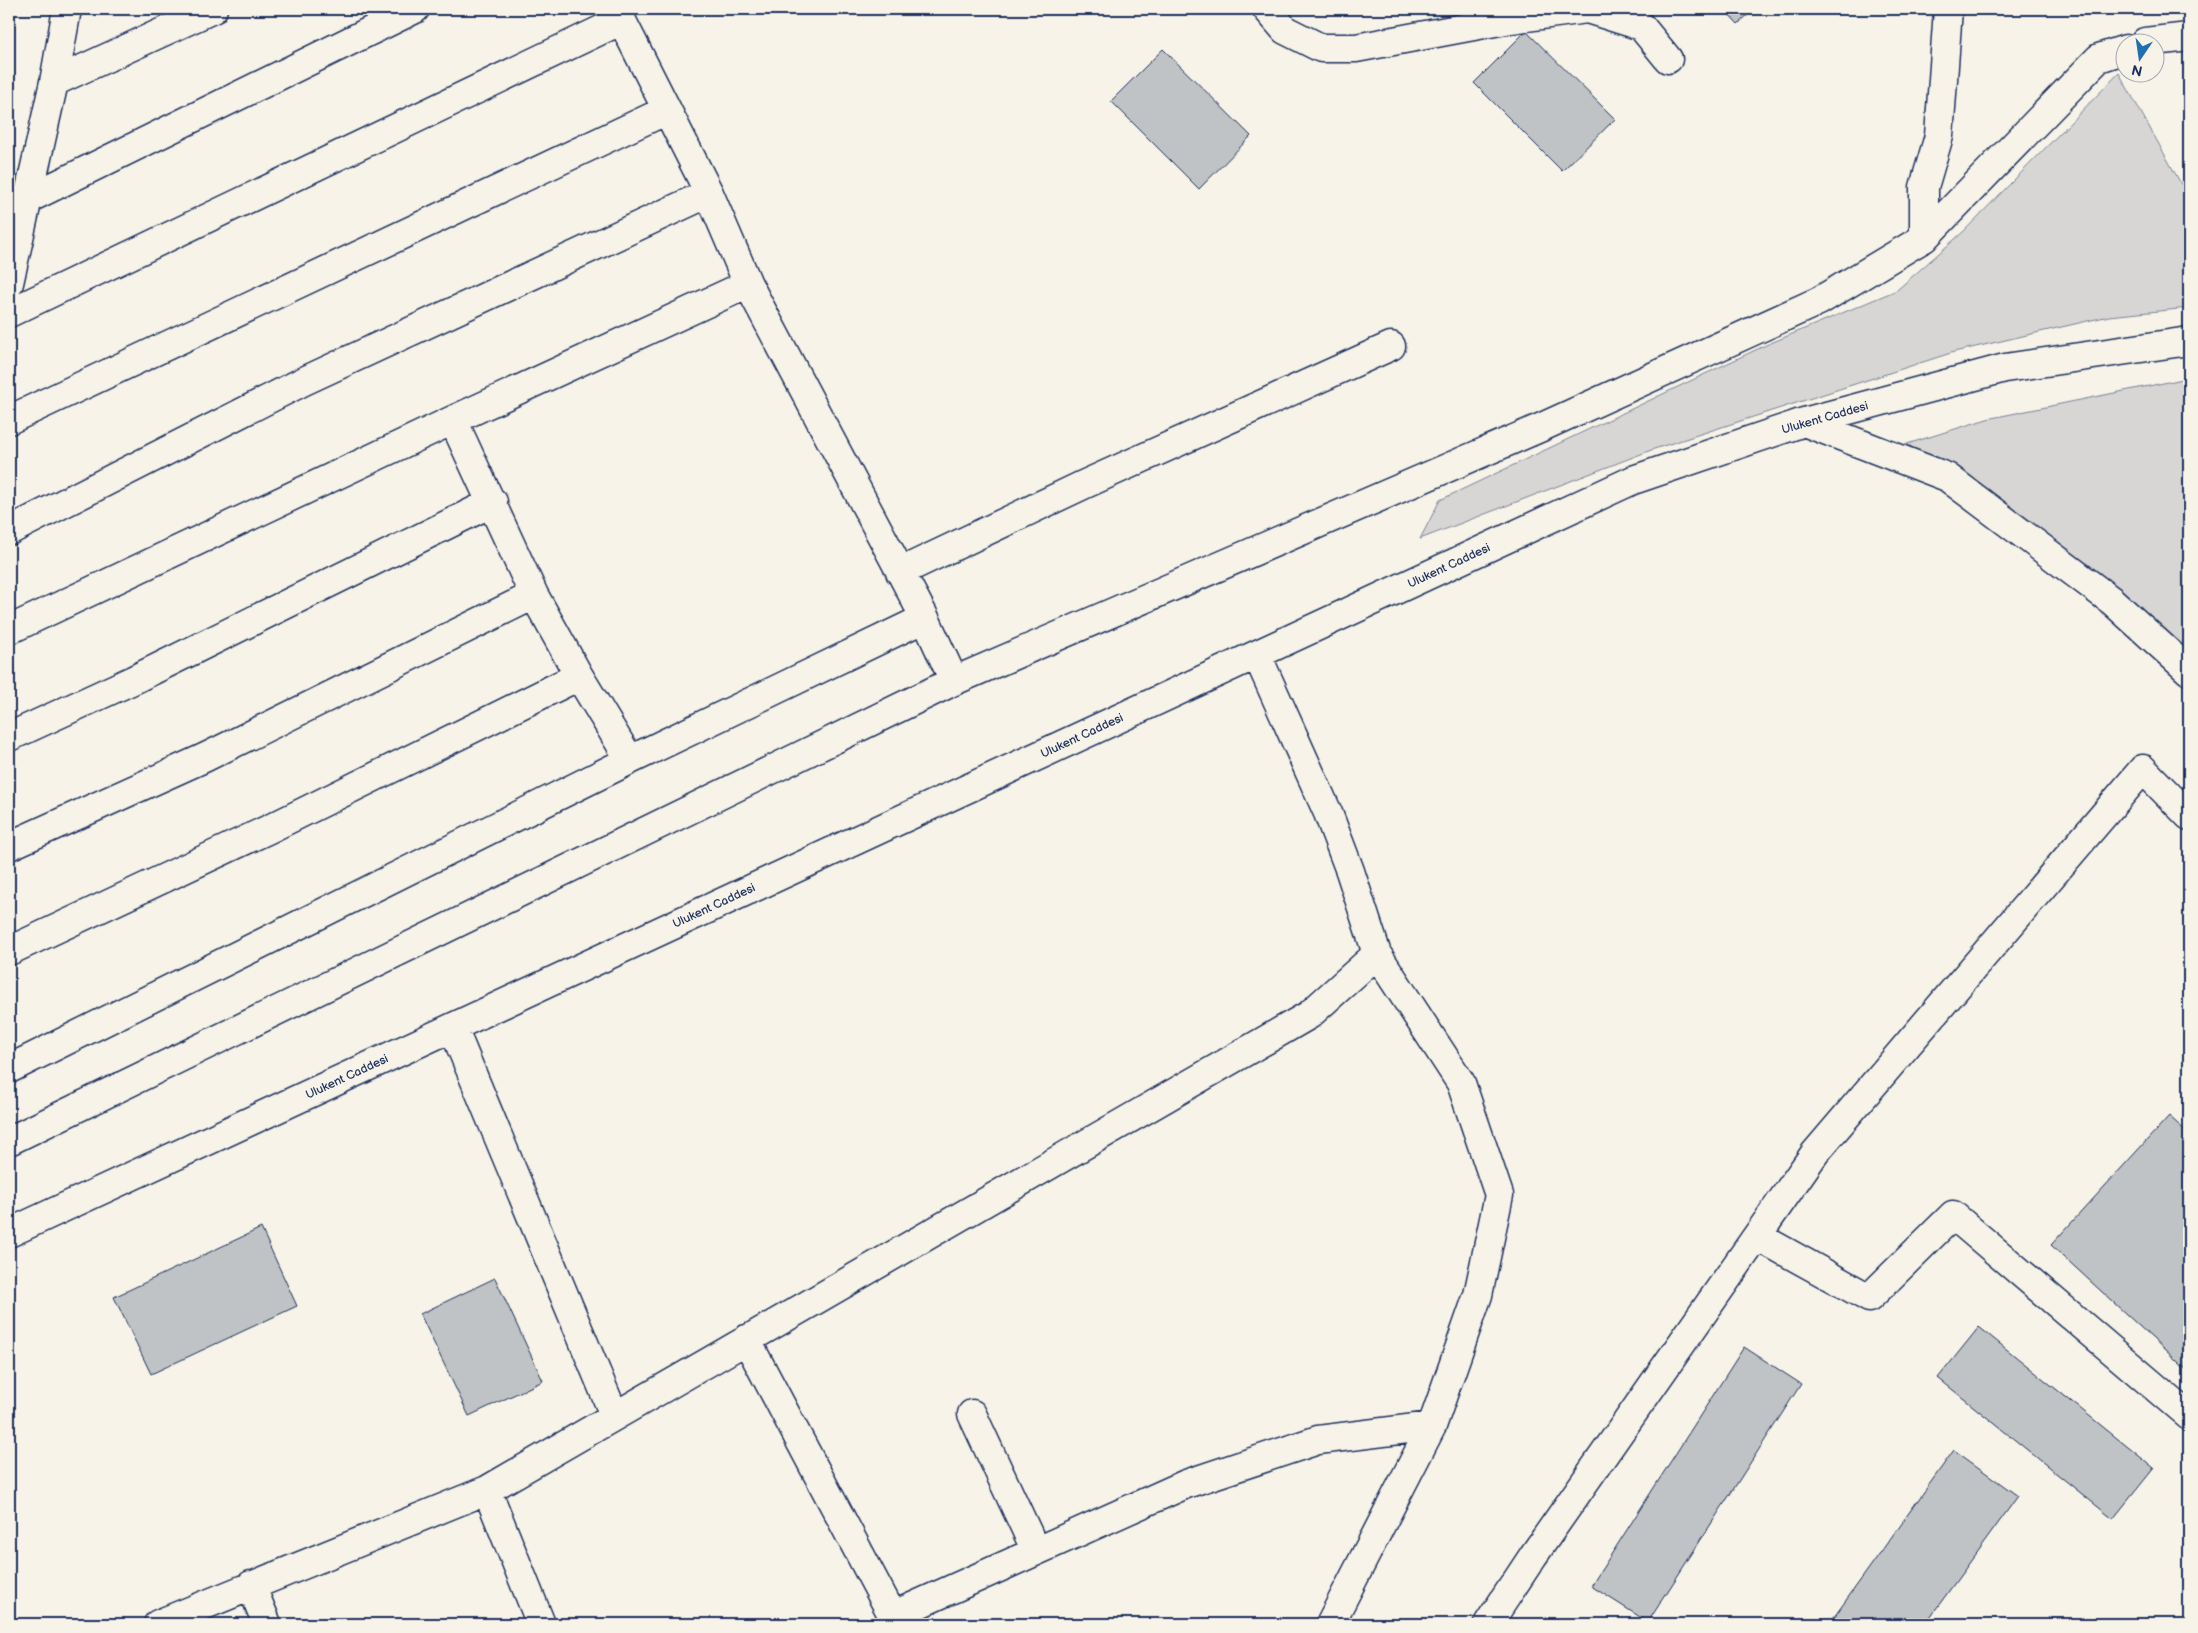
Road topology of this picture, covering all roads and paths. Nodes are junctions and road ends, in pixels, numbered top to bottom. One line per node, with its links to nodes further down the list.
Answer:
1 (67, 9): 11 (street)
2 (212, 9): 11 (street)
3 (415, 9): 14 (street)
4 (1268, 9): 10 (street)
5 (1948, 9): 15 (street)
6 (619, 14): 12 (street); 18 (street)
7 (2189, 37): 8 (street)
8 (2166, 40)
9 (2116, 52): 15 (street)
10 (1668, 59)
11 (54, 82): 14 (street)
12 (667, 110): 13 (street); 21 (street)
13 (709, 193): 17 (street); 25 (street)
14 (26, 200): 16 (street)
15 (1924, 238): 33 (street)
16 (9, 283)
17 (748, 284): 22 (street); 26 (street)
18 (9, 313)
19 (2189, 342): 23 (street, Ulukent Caddesi)
20 (1391, 346): 26 (street)
21 (9, 420)
22 (453, 420): 24 (street); 29 (street)
23 (1804, 422): 30 (street, Ulukent Caddesi); 31 (street)
24 (493, 502): 27 (street); 34 (street)
25 (9, 531)
26 (900, 572): 28 (street)
27 (534, 595): 32 (street); 37 (street)
28 (925, 618): 33 (street); 35 (street)
29 (9, 630)
30 (1257, 655): 39 (street); 40 (street, Ulukent Caddesi)
31 (2189, 671)
32 (579, 676): 35 (street); 38 (street)
33 (954, 681): 42 (street)
34 (9, 738)
35 (630, 760): 41 (street)
36 (2189, 816): 44 (street)
37 (9, 846)
38 (9, 951)
39 (1377, 954): 45 (street); 49 (street)
40 (453, 1028): 43 (street, Ulukent Caddesi); 47 (street)
41 (9, 1069)
42 (9, 1141)
43 (9, 1234)
44 (1757, 1236): 48 (street); 58 (street)
45 (746, 1339): 47 (street); 53 (street)
46 (972, 1414): 51 (street)
47 (614, 1415): 50 (street)
48 (2189, 1416)
49 (1432, 1426): 51 (street); 57 (street)
50 (487, 1490): 52 (street); 56 (street)
51 (1036, 1551): 53 (street)
52 (251, 1585): 54 (street); 55 (street)
53 (895, 1620)
54 (158, 1624)
55 (267, 1624)
56 (541, 1624)
57 (1330, 1624)
58 (1488, 1624)

